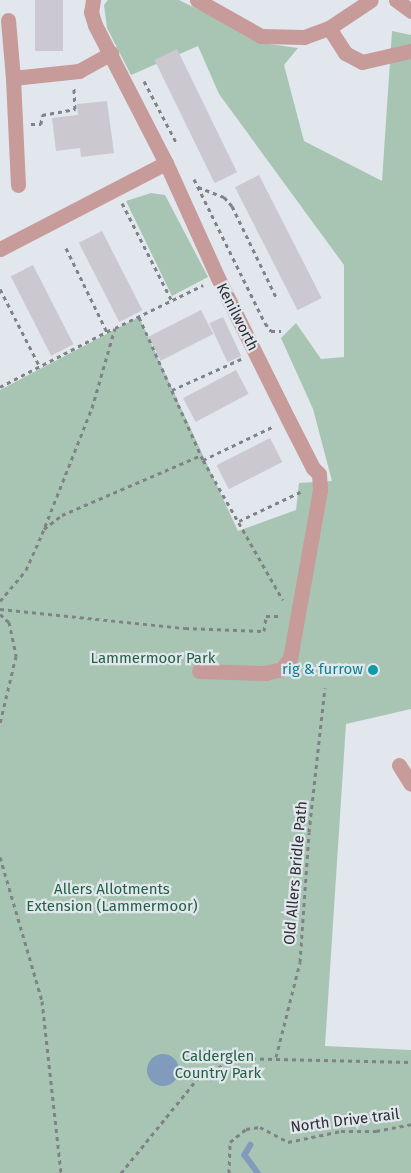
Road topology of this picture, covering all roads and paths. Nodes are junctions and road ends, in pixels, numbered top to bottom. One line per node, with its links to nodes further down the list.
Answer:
1 (93, 0): 9 (street, Kenilworth)
2 (371, 0): 7 (street)
3 (396, 0): 5 (street)
4 (206, 2): 7 (street)
5 (411, 11)
6 (8, 20): 11 (street)
7 (329, 28): 8 (street)
8 (410, 51)
9 (111, 53): 10 (street); 12 (street, Kenilworth)
10 (74, 72): 11 (street); 14 (path)
11 (13, 78): 13 (street)
12 (125, 80): 15 (path); 16 (street, Kenilworth)
13 (7, 105): 18 (street)
14 (41, 124)
15 (181, 152)
16 (166, 163): 20 (street); 23 (street, Kenilworth)
17 (189, 170): 19 (path)
18 (18, 185)
19 (198, 187): 25 (path); 29 (path)
20 (115, 190): 22 (street); 26 (path)
21 (66, 248): 30 (path)
22 (0, 249)
23 (218, 278): 26 (path); 31 (street, Kenilworth)
24 (0, 289): 32 (path)
25 (276, 297)
26 (172, 301): 27 (path)
27 (139, 317): 28 (path); 34 (path)
28 (115, 328): 30 (path); 40 (path)
29 (281, 331)
30 (108, 332): 32 (path)
31 (255, 352): 34 (path); 35 (street, Kenilworth)
32 (40, 367): 33 (path)
33 (0, 387)
34 (172, 390): 36 (path)
35 (288, 419): 37 (path); 46 (street, Kenilworth)
36 (201, 455): 37 (path); 40 (path)
37 (203, 460): 39 (path)
38 (300, 492): 39 (path)
39 (239, 521): 41 (path)
40 (44, 530): 42 (path)
41 (288, 595)
42 (0, 601)
43 (0, 609): 44 (path)
44 (286, 610)
45 (0, 614): 48 (path)
46 (199, 671)
47 (325, 688): 52 (path, Old Allers Bridle Path)
48 (0, 723)
49 (398, 765): 50 (street)
50 (411, 784)
51 (0, 857): 55 (path)
52 (276, 1057): 53 (path); 56 (path)
53 (411, 1062)
54 (411, 1124): 57 (path, North Drive trail)
55 (61, 1173)
56 (121, 1173)
57 (229, 1173)

